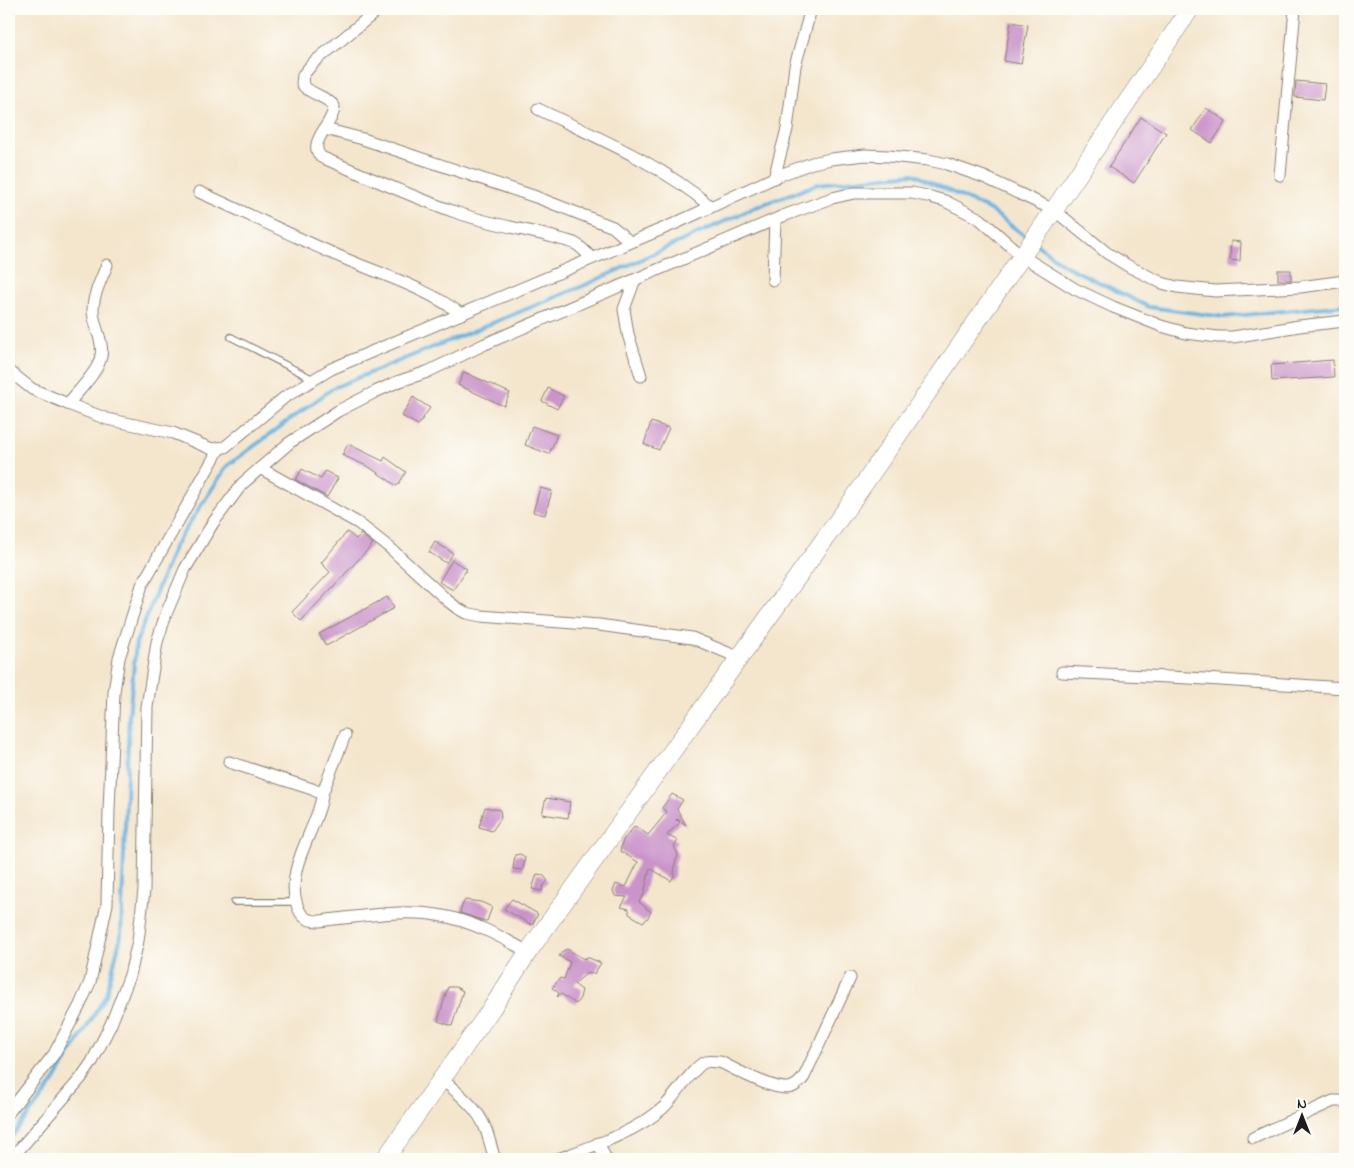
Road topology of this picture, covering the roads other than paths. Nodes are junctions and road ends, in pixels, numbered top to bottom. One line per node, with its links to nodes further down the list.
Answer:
1 (379, 9): 6 (street)
2 (811, 9): 8 (street)
3 (1295, 9): 7 (street)
4 (1186, 10): 11 (main road)
5 (538, 109): 10 (street)
6 (324, 129): 13 (street); 15 (street)
7 (1280, 175)
8 (774, 178): 10 (street); 11 (street)
9 (199, 192): 20 (street)
10 (710, 206): 13 (street)
11 (1054, 210): 14 (main road); 18 (street)
12 (774, 220): 14 (street); 17 (street); 19 (street)
13 (630, 242): 15 (street)
14 (1026, 250): 21 (street); 29 (main road)
15 (592, 258): 20 (street)
16 (106, 265): 26 (street)
17 (773, 280)
18 (1345, 281)
19 (634, 282): 24 (street); 28 (street)
20 (461, 314): 25 (street)
21 (1345, 321)
22 (231, 337): 25 (lane)
23 (9, 372): 26 (street)
24 (641, 376)
25 (313, 379): 27 (street)
26 (68, 404): 27 (street)
27 (219, 449): 41 (street)
28 (260, 468): 29 (street); 44 (street)
29 (740, 658): 37 (main road)
30 (1062, 672): 31 (street)
31 (1345, 688)
32 (346, 735): 34 (street)
33 (229, 762): 34 (street)
34 (322, 794): 36 (street)
35 (234, 902): 36 (lane)
36 (296, 902): 37 (street)
37 (528, 952): 39 (main road)
38 (850, 978): 43 (street)
39 (442, 1079): 45 (main road); 46 (street)
40 (1345, 1101): 42 (street)
41 (9, 1112)
42 (1253, 1138)
43 (598, 1143): 47 (street); 48 (street)
44 (10, 1159)
45 (386, 1159)
46 (495, 1159)
47 (558, 1159)
48 (606, 1159)

